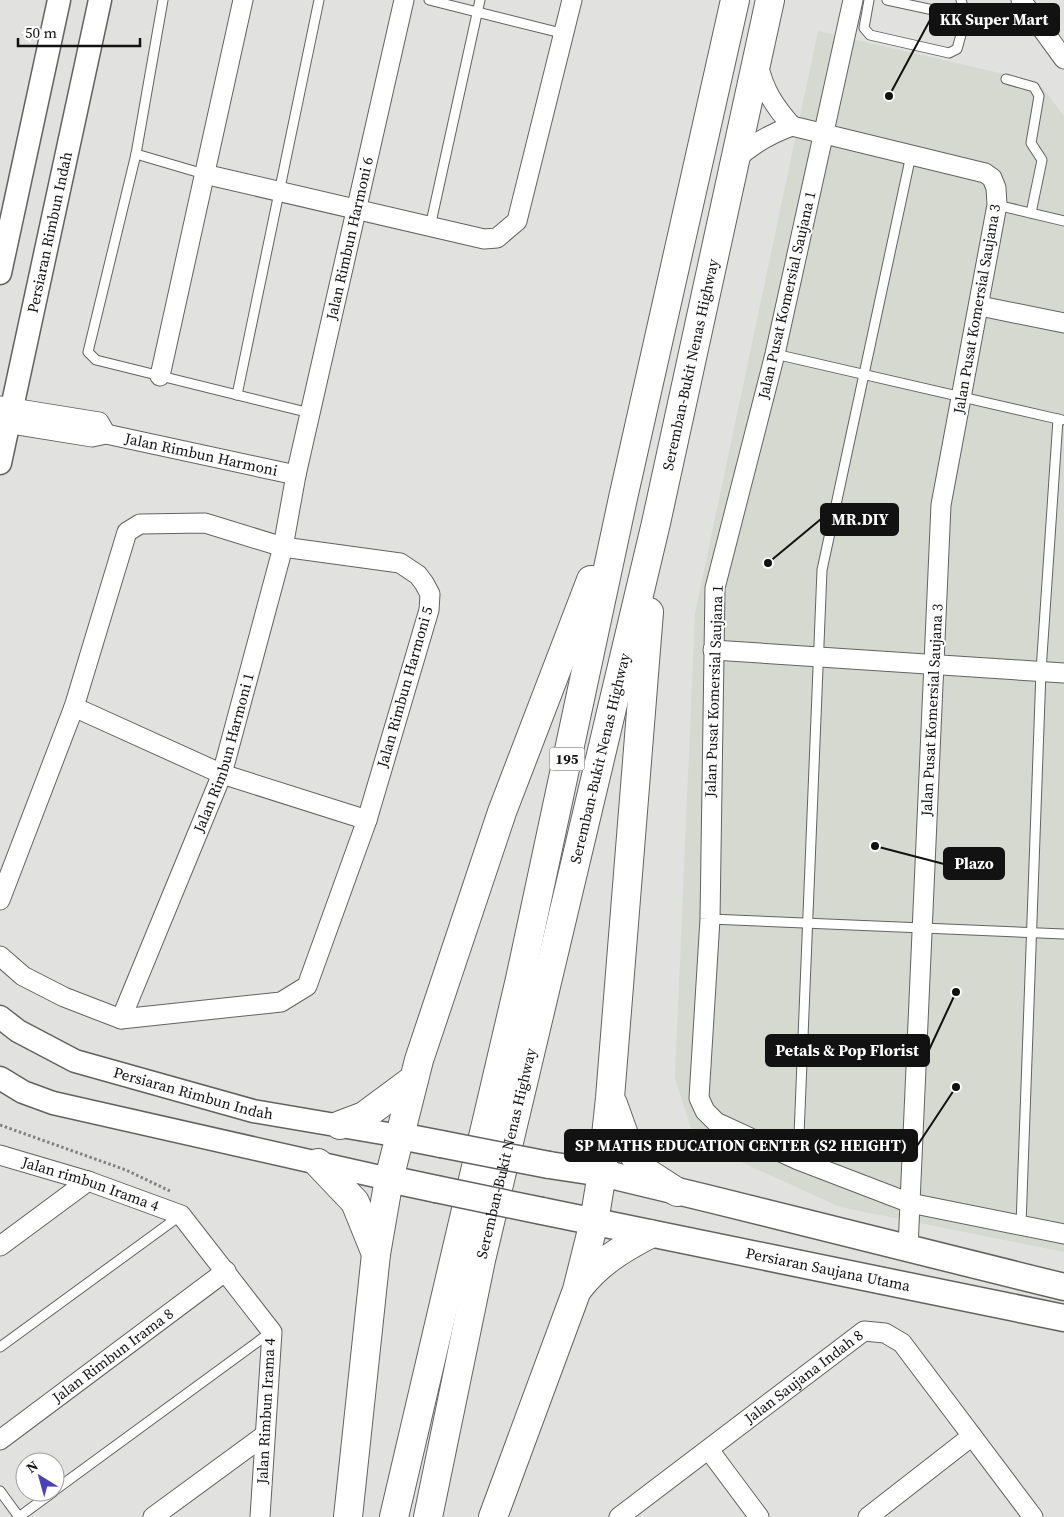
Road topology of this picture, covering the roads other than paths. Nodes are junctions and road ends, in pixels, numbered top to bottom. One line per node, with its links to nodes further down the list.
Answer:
1 (60, 0): 35 (street)
2 (100, 0): 44 (street, Persiaran Rimbun Indah)
3 (163, 0): 25 (lane)
4 (243, 0): 28 (street)
5 (319, 0): 29 (lane)
6 (404, 0): 31 (street, Jalan Rimbun Harmoni 6)
7 (429, 0): 17 (lane)
8 (480, 0): 17 (lane)
9 (572, 0): 19 (street)
10 (735, 0): 48 (highway, Seremban-Bukit Nenas Highway / 195)
11 (770, 0): 20 (highway, Seremban-Bukit Nenas Highway / 195)
12 (853, 0): 24 (street, Jalan Pusat Komersial Saujana 1)
13 (869, 0): 18 (lane)
14 (887, 0): 18 (lane)
15 (961, 0): 18 (lane)
16 (1022, 0): 21 (street)
17 (477, 12): 19 (lane); 34 (lane)
18 (966, 17)
19 (565, 34): 34 (street)
20 (757, 58): 23 (street); 27 (highway, Seremban-Bukit Nenas Highway / 195)
21 (1064, 59)
22 (1006, 79): 32 (lane)
23 (792, 126): 24 (street); 27 (street)
24 (823, 134): 26 (street); 38 (street, Jalan Pusat Komersial Saujana 1)
25 (136, 154): 28 (lane); 40 (lane)
26 (911, 155): 30 (street, Jalan Pusat Komersial Saujana 3); 39 (lane)
27 (734, 161): 49 (highway, Seremban-Bukit Nenas Highway / 195)
28 (204, 174): 29 (street); 40 (street)
29 (279, 191): 31 (street); 41 (lane)
30 (997, 205): 32 (lane); 36 (street, Jalan Pusat Komersial Saujana 3)
31 (356, 210): 34 (street); 43 (street, Jalan Rimbun Harmoni 6)
32 (1031, 213): 33 (lane)
33 (1064, 221)
34 (430, 227)
35 (0, 273)
36 (980, 306): 37 (street); 42 (street, Jalan Pusat Komersial Saujana 3)
37 (1064, 323)
38 (775, 354): 39 (lane); 51 (street, Jalan Pusat Komersial Saujana 1)
39 (864, 375): 42 (lane); 52 (lane)
40 (160, 376): 41 (lane)
41 (237, 395): 43 (lane)
42 (961, 397): 45 (lane); 53 (street, Jalan Pusat Komersial Saujana 3)
43 (310, 413): 47 (street, Jalan Rimbun Harmoni 6)
44 (5, 414): 46 (street, Persiaran Rimbun Indah); 47 (street, Jalan Rimbun Harmoni)
45 (1061, 420): 54 (lane)
46 (0, 463)
47 (296, 475): 50 (street, Jalan Rimbun Harmoni 1)
48 (623, 498): 69 (highway); 105 (highway, Seremban-Bukit Nenas Highway / 195)
49 (656, 523): 70 (highway); 106 (highway, Seremban-Bukit Nenas Highway / 195)
50 (283, 547): 56 (street, Jalan Rimbun Harmoni 5); 57 (street, Jalan Rimbun Harmoni 1); 58 (street, Jalan Rimbun Harmoni 5)
51 (713, 650): 52 (street); 60 (street, Jalan Pusat Komersial Saujana 1)
52 (819, 657): 53 (street); 61 (lane)
53 (934, 664): 54 (street); 62 (street, Jalan Pusat Komersial Saujana 3)
54 (1041, 671): 55 (street); 63 (lane)
55 (1064, 673)
56 (74, 707): 57 (street); 59 (street, Jalan Rimbun Harmoni 5)
57 (222, 774): 58 (street); 67 (street, Jalan Rimbun Harmoni 1)
58 (367, 820): 67 (street, Jalan Rimbun Harmoni 5)
59 (0, 900)
60 (710, 918): 61 (lane); 74 (street, Jalan Pusat Komersial Saujana 1)
61 (807, 923): 62 (lane); 74 (lane)
62 (922, 928): 63 (lane); 80 (street, Jalan Pusat Komersial Saujana 3)
63 (1033, 933): 64 (lane); 83 (lane)
64 (1064, 934)
65 (0, 956): 67 (street)
66 (0, 1017): 71 (street, Persiaran Rimbun Indah)
67 (121, 1019)
68 (0, 1078): 75 (street)
69 (414, 1079): 71 (highway); 72 (highway)
70 (610, 1098): 76 (highway); 79 (highway)
71 (340, 1125): 72 (street, Persiaran Rimbun Indah)
72 (400, 1136): 76 (main road, bridge); 77 (highway)
73 (0, 1155): 78 (street, Jalan rimbun Irama 4)
74 (798, 1160): 80 (street, Jalan Pusat Komersial Saujana 1)
75 (318, 1163): 77 (street); 88 (highway)
76 (602, 1174): 79 (main road); 82 (highway)
77 (389, 1179): 82 (main road, Persiaran Saujana Utama, bridge); 88 (highway)
78 (88, 1181): 81 (street, Jalan rimbun Irama 4); 86 (street)
79 (677, 1192): 87 (main road)
80 (910, 1203): 83 (street, Jalan Pusat Komersial Saujana 1); 87 (street, Jalan Pusat Komersial Saujana 3)
81 (181, 1215): 89 (street, Jalan Rimbun Irama 4); 94 (lane)
82 (594, 1222): 84 (main road, Persiaran Saujana Utama); 91 (highway)
83 (1020, 1225): 85 (street, Jalan Pusat Komersial Saujana 1)
84 (650, 1234): 91 (highway); 92 (main road, Persiaran Saujana Utama)
85 (1064, 1234)
86 (0, 1246)
87 (908, 1248): 90 (main road)
88 (376, 1254): 104 (highway)
89 (226, 1271): 93 (street, Jalan Rimbun Irama 4); 97 (street, Jalan Rimbun Irama 8)
90 (1064, 1287)
91 (577, 1290): 107 (highway)
92 (1064, 1318)
93 (272, 1332): 95 (street, Jalan Rimbun Irama 4); 99 (lane)
94 (0, 1347)
95 (265, 1435): 102 (street); 103 (street, Jalan Rimbun Irama 4)
96 (972, 1436): 98 (street, Jalan Saujana Indah 8); 110 (street); 111 (street, Jalan Saujana Indah 8)
97 (0, 1440)
98 (709, 1450): 108 (street, Jalan Saujana Indah 8); 109 (street)
99 (65, 1483)
100 (0, 1491): 101 (lane)
101 (39, 1502)
102 (153, 1517)
103 (260, 1517)
104 (348, 1517)
105 (394, 1517)
106 (428, 1517)
107 (493, 1517)
108 (619, 1517)
109 (759, 1517)
110 (868, 1517)
111 (1034, 1517)

